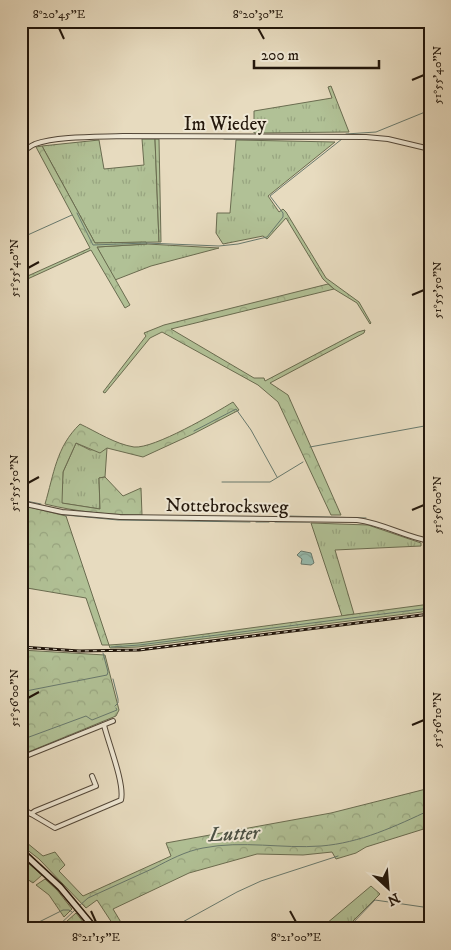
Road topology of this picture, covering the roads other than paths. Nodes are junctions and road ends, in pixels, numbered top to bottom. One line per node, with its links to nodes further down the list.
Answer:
1 (430, 149): 2 (street, Im Wiedey)
2 (21, 152)
3 (21, 503): 4 (street, Nottebrocksweg)
4 (430, 541)
5 (113, 721): 6 (street)
6 (104, 725): 7 (street); 10 (street)
7 (21, 758)
8 (92, 776): 10 (street)
9 (21, 808): 10 (street)
10 (31, 814)
11 (21, 851): 12 (main road)
12 (95, 929)

